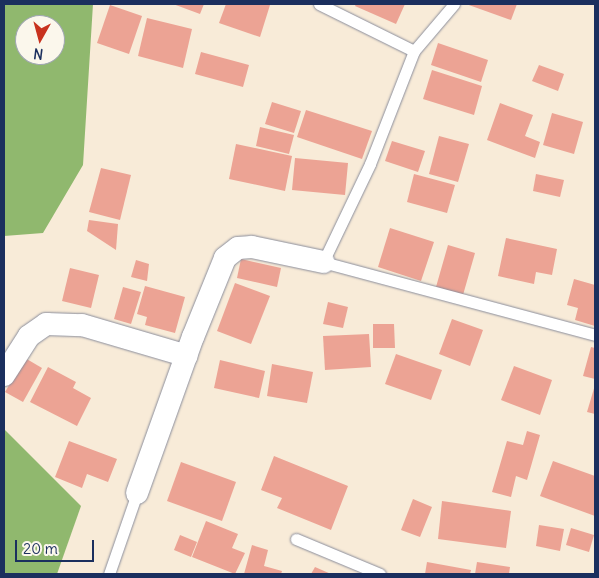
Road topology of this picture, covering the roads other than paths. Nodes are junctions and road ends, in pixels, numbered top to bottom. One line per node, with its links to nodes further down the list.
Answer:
1 (319, 4): 3 (lane)
2 (454, 4): 3 (lane)
3 (414, 50): 4 (lane)
4 (323, 262): 5 (lane); 6 (street)
5 (595, 335)
6 (187, 356): 7 (street); 8 (street)
7 (4, 374)
8 (137, 493): 10 (lane)
9 (296, 539): 11 (lane)
10 (109, 574)
11 (380, 574)

